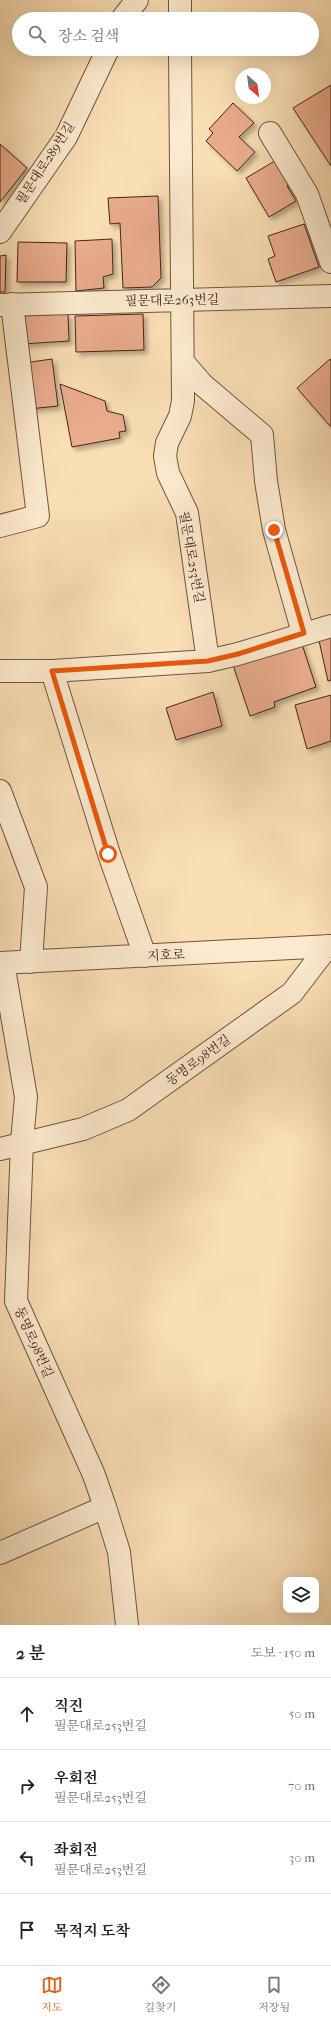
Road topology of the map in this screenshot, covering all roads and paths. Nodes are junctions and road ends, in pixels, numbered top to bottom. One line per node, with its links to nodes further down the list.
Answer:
1 (137, 0): 3 (street)
2 (180, 0): 4 (street)
3 (128, 12)
4 (180, 12)
5 (105, 56): 8 (street, 필문대로289번길)
6 (180, 56): 11 (street, 필문대로253번길)
7 (270, 133): 9 (street)
8 (0, 232)
9 (331, 262)
10 (331, 296): 11 (street, 필문대로263번길)
11 (181, 300): 12 (street, 필문대로263번길); 13 (street, 필문대로253번길)
12 (6, 304): 14 (street, 필문대로263번길)
13 (183, 362): 16 (street); 17 (street, 필문대로253번길)
14 (0, 526)
15 (331, 626): 16 (street)
16 (304, 633): 17 (street)
17 (208, 661): 19 (street)
18 (0, 670): 19 (street)
19 (52, 671): 22 (street)
20 (0, 791): 23 (street)
21 (330, 946): 22 (street, 지호로); 25 (street, 동명로98번길)
22 (145, 956): 23 (street, 지호로)
23 (31, 962): 24 (street, 지호로)
24 (2, 963): 25 (street, 동명로98번길)
25 (22, 1142): 26 (street); 27 (street, 동명로98번길)
26 (0, 1149)
27 (8, 1304): 28 (street, 동명로98번길)
28 (105, 1507): 29 (street); 30 (street, 동명로98번길)
29 (0, 1553)
30 (128, 1625)

